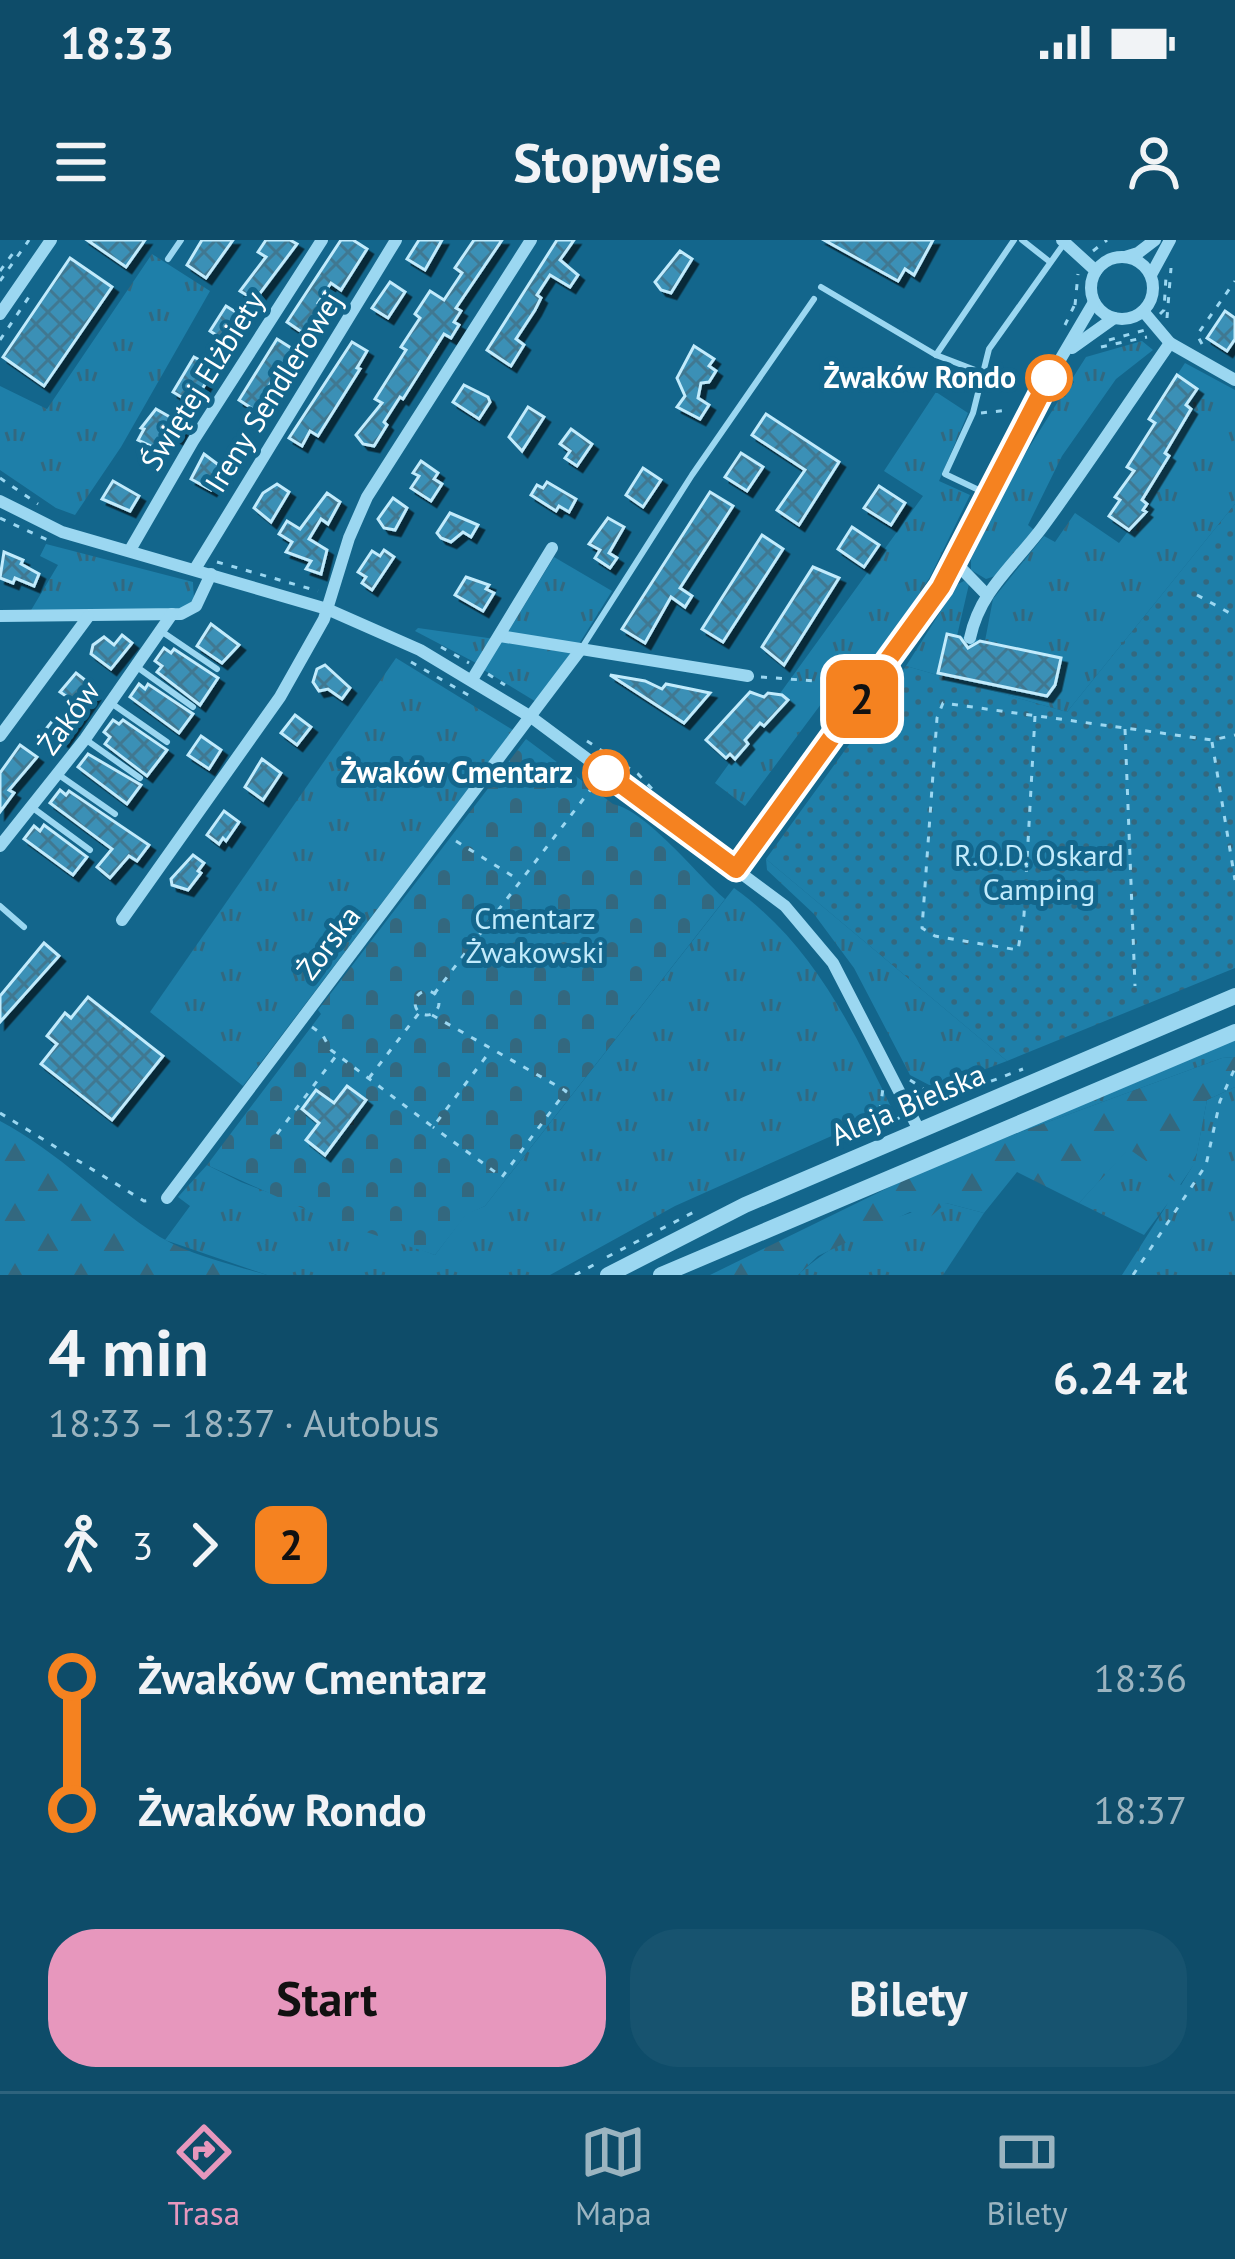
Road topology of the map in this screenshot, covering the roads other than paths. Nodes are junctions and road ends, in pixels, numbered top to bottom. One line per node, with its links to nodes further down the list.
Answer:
1 (51, 240): 19 (street)
2 (181, 240): 11 (lane)
3 (322, 240): 29 (street, Świętej Elżbiety)
4 (396, 240): 31 (street, Ireny Sendlerowej)
5 (531, 240): 34 (street)
6 (1018, 240): 12 (lane); 23 (lane)
7 (1155, 240): 10 (street)
8 (1170, 240): 14 (street)
9 (1063, 241): 12 (lane); 13 (street)
10 (1125, 257): 13 (street); 14 (street)
11 (168, 259)
12 (1050, 262): 24 (lane)
13 (1099, 267): 17 (street)
14 (1150, 275): 18 (street)
15 (821, 287): 23 (lane)
16 (814, 299): 41 (lane)
17 (1094, 302): 20 (street); 22 (street)
18 (1151, 313): 20 (street); 21 (street)
19 (0, 314)
20 (1114, 318): 22 (street)
21 (1168, 340): 25 (street); 33 (street)
22 (1066, 352): 26 (street)
23 (935, 355): 24 (lane)
24 (983, 373): 26 (lane)
25 (1235, 380)
26 (988, 495): 30 (street)
27 (0, 501): 29 (street)
28 (552, 548): 39 (street)
29 (130, 550): 31 (street)
30 (955, 562): 33 (street); 58 (street)
31 (194, 569): 32 (street)
32 (211, 574): 34 (street); 35 (street)
33 (986, 594): 40 (street)
34 (327, 609): 45 (street); 60 (street)
35 (172, 614): 37 (street); 38 (street, Żaków)
36 (0, 616): 37 (street)
37 (88, 617): 49 (street)
38 (160, 631): 42 (street, Żaków); 43 (lane)
39 (500, 636): 41 (street); 45 (street)
40 (970, 638)
41 (581, 650): 44 (street); 48 (street, Żorska)
42 (136, 666): 46 (street, Żaków); 47 (lane)
43 (218, 669)
44 (748, 676)
45 (473, 678): 48 (street)
46 (111, 702): 50 (street, Żaków); 51 (lane)
47 (193, 707)
48 (531, 717): 58 (street); 66 (street, Żorska)
49 (0, 736)
50 (85, 739): 52 (street, Żaków); 53 (lane)
51 (167, 742)
52 (58, 774): 54 (street, Żaków); 55 (lane)
53 (140, 778)
54 (33, 808): 56 (street, Żaków); 57 (lane)
55 (115, 814)
56 (0, 846)
57 (90, 850)
58 (736, 869): 64 (street)
59 (0, 906): 61 (lane)
60 (122, 920)
61 (24, 927)
62 (1235, 996): 64 (street, Aleja Bielska)
63 (1235, 1031): 67 (street, Aleja Bielska)
64 (919, 1130): 65 (street, Aleja Bielska)
65 (790, 1185): 67 (street); 68 (street, Aleja Bielska)
66 (167, 1198)
67 (804, 1215): 69 (street, Aleja Bielska)
68 (608, 1275)
69 (661, 1275)

